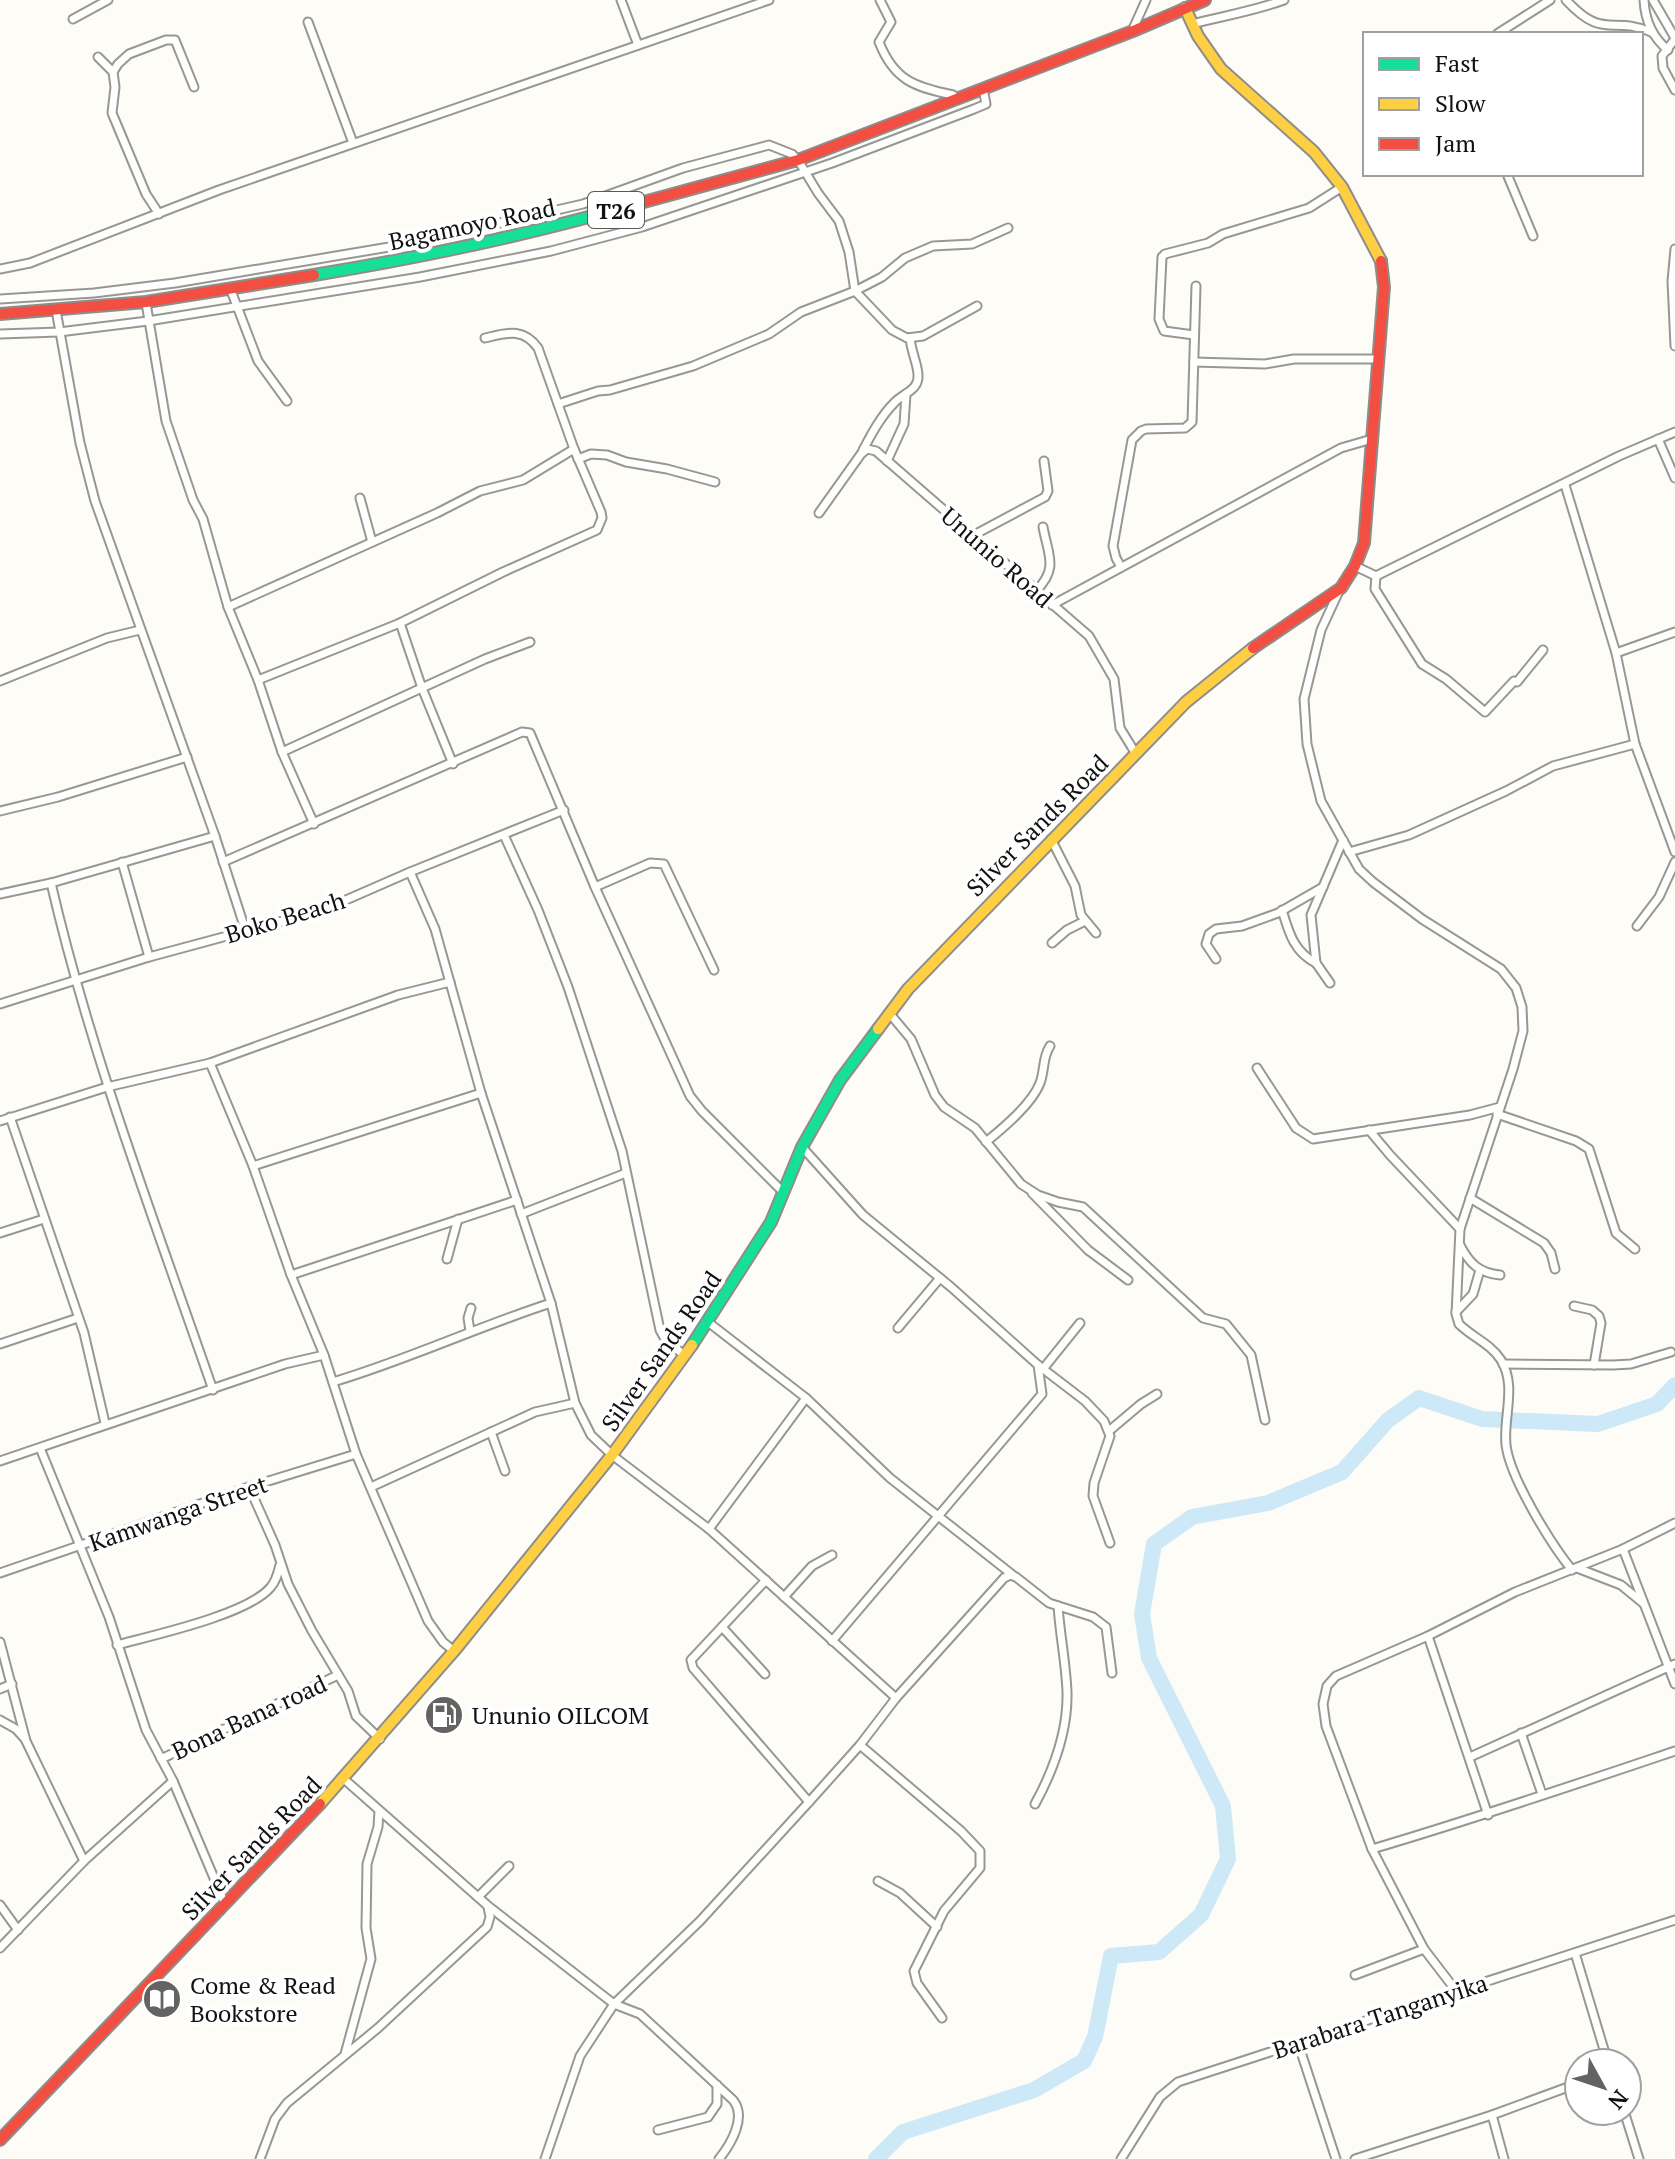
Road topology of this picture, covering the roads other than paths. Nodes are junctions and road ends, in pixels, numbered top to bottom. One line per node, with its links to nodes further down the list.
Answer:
1 (108, 0): 13 (street)
2 (621, 0): 20 (street)
3 (769, 0): 20 (street)
4 (880, 0): 27 (street)
5 (1146, 0): 16 (street)
6 (1205, 0): 12 (main road, Bagamoyo Road / T26)
7 (1284, 0): 15 (street)
8 (1550, 0): 17 (street)
9 (1566, 0): 18 (street)
10 (1644, 0): 18 (street)
11 (1653, 0): 19 (street)
12 (1185, 8): 15 (main road); 16 (main road, Bagamoyo Road / T26)
13 (73, 19)
14 (308, 22): 28 (street)
15 (1192, 24): 32 (main road)
16 (1133, 31): 25 (main road, Bagamoyo Road / T26)
17 (1500, 32)
18 (1651, 32): 21 (street)
19 (1675, 38): 21 (street)
20 (638, 45): 28 (street)
21 (1668, 50): 26 (street)
22 (98, 57): 23 (street)
23 (113, 72): 24 (street); 33 (street)
24 (194, 87)
25 (983, 87): 27 (main road, Bagamoyo Road / T26); 30 (street)
26 (1675, 90)
27 (959, 96): 29 (main road, Bagamoyo Road / T26)
28 (353, 143): 33 (street)
29 (798, 160): 30 (street); 34 (street); 36 (main road, Bagamoyo Road / T26)
30 (806, 172): 42 (street); 46 (street)
31 (1508, 176): 37 (street)
32 (1342, 187): 52 (street); 56 (main road)
33 (159, 214): 39 (street)
34 (534, 215): 36 (street); 43 (street)
35 (1008, 228): 42 (street)
36 (538, 231): 41 (main road, Bagamoyo Road / T26)
37 (1533, 236)
38 (1675, 249): 55 (street)
39 (0, 269)
40 (1196, 286): 52 (street)
41 (230, 288): 44 (main road, Bagamoyo Road / T26); 46 (street)
42 (855, 291): 54 (street); 60 (street)
43 (0, 299)
44 (146, 302): 47 (main road, Bagamoyo Road / T26); 49 (street)
45 (977, 306): 54 (street)
46 (235, 307): 49 (street); 59 (street)
47 (56, 310): 48 (main road, Bagamoyo Road / T26); 50 (street)
48 (0, 314)
49 (148, 321): 50 (street); 83 (street)
50 (59, 332): 51 (street); 85 (street)
51 (0, 334)
52 (1194, 335): 57 (street)
53 (485, 338): 60 (street)
54 (910, 338): 58 (street)
55 (1675, 346)
56 (1379, 359): 57 (street); 62 (main road)
57 (1194, 362): 78 (street)
58 (906, 394): 65 (street); 67 (street)
59 (287, 401)
60 (558, 404): 64 (street)
61 (1675, 432): 63 (street)
62 (1372, 439): 77 (main road); 78 (street)
63 (1658, 439): 69 (street); 71 (street)
64 (574, 449): 66 (street); 76 (street)
65 (861, 454): 67 (street, Ununio Road); 73 (street)
66 (578, 459): 70 (street); 84 (street)
67 (887, 461): 75 (street, Ununio Road)
68 (1044, 461): 75 (street)
69 (1675, 478)
70 (715, 482)
71 (1565, 485): 79 (street); 89 (street)
72 (360, 498): 76 (street)
73 (819, 513)
74 (1043, 527): 81 (street)
75 (972, 536): 81 (street, Ununio Road)
76 (372, 542): 83 (street)
77 (1355, 566): 79 (street); 80 (main road)
78 (1121, 567): 82 (street)
79 (1376, 576): 88 (street)
80 (1341, 588): 95 (main road, Silver Sands Road); 104 (street)
81 (1036, 591): 82 (street, Ununio Road)
82 (1052, 605): 95 (street, Ununio Road)
83 (228, 607): 90 (street)
84 (400, 623): 90 (street); 92 (street)
85 (140, 630): 91 (street); 96 (street)
86 (1675, 632): 89 (street)
87 (530, 642): 92 (street)
88 (1543, 650)
89 (1616, 653): 93 (street)
90 (258, 680): 94 (street)
91 (0, 681)
92 (422, 688): 94 (street); 97 (street)
93 (1635, 744): 105 (street); 106 (street)
94 (282, 752): 100 (street)
95 (1136, 754): 103 (main road, Silver Sands Road)
96 (187, 757): 99 (street); 102 (street)
97 (453, 764): 98 (street); 100 (street)
98 (564, 810): 101 (street, Boko Beach); 112 (street)
99 (0, 811)
100 (314, 824): 108 (street)
101 (504, 835): 110 (street, Boko Beach); 142 (street)
102 (215, 836): 107 (street); 108 (street)
103 (1051, 839): 116 (street); 129 (main road, Silver Sands Road)
104 (1343, 840): 105 (street); 113 (street)
105 (1349, 852): 135 (street)
106 (1675, 852)
107 (122, 862): 111 (street); 121 (street)
108 (223, 862): 118 (street)
109 (1675, 862): 117 (street)
110 (410, 872): 118 (street, Boko Beach); 126 (street)
111 (51, 883): 114 (street); 125 (street)
112 (595, 887): 124 (street); 144 (street)
113 (1323, 887): 115 (street); 123 (street)
114 (0, 894)
115 (1282, 910): 122 (street); 123 (street)
116 (1085, 921): 119 (street); 120 (street)
117 (1637, 926)
118 (246, 932): 121 (street, Boko Beach)
119 (1096, 933)
120 (1052, 943)
121 (149, 957): 125 (street, Boko Beach)
122 (1216, 959)
123 (1316, 963): 127 (street)
124 (714, 970)
125 (74, 979): 128 (street, Boko Beach); 133 (street)
126 (450, 982): 131 (street); 134 (street)
127 (1330, 983)
128 (0, 1004)
129 (890, 1014): 139 (street); 140 (main road, Silver Sands Road)
130 (1050, 1046): 139 (street)
131 (210, 1063): 133 (street); 141 (street)
132 (1257, 1068): 138 (street)
133 (107, 1087): 136 (street); 178 (street)
134 (481, 1093): 141 (street); 146 (street)
135 (1498, 1110): 138 (street); 145 (street); 153 (street)
136 (10, 1117): 137 (street); 148 (street)
137 (0, 1121)
138 (1369, 1130): 150 (street)
139 (986, 1142): 143 (street)
140 (802, 1147): 144 (main road, Silver Sands Road); 159 (street)
141 (253, 1166): 157 (street)
142 (626, 1173): 147 (street); 173 (street)
143 (1027, 1188): 160 (street); 182 (street)
144 (783, 1192): 166 (main road, Silver Sands Road)
145 (1470, 1198): 150 (street); 155 (street)
146 (517, 1200): 147 (street); 149 (street)
147 (521, 1214): 161 (street)
148 (44, 1219): 151 (street); 165 (street)
149 (458, 1219): 154 (street); 157 (street)
150 (1460, 1229): 152 (street)
151 (0, 1233)
152 (1459, 1244): 156 (street); 164 (street)
153 (1635, 1249)
154 (447, 1259)
155 (1555, 1269)
156 (1480, 1270): 158 (street); 164 (street)
157 (291, 1275): 172 (street)
158 (1500, 1275)
159 (940, 1278): 168 (street); 176 (street)
160 (1128, 1280)
161 (551, 1303): 169 (street); 181 (street)
162 (1574, 1306): 175 (street)
163 (471, 1308): 169 (street)
164 (1456, 1312): 174 (street)
165 (78, 1318): 170 (street); 183 (street)
166 (708, 1322): 173 (main road, Silver Sands Road); 180 (street)
167 (1080, 1323): 176 (street)
168 (898, 1328)
169 (470, 1331): 177 (street)
170 (0, 1344)
171 (1671, 1352): 175 (street)
172 (324, 1355): 177 (street); 178 (street)
173 (685, 1356): 188 (main road, Silver Sands Road)
174 (1503, 1364): 175 (street); 201 (street)
175 (1594, 1365)
176 (1041, 1367): 184 (street); 193 (street)
177 (333, 1382): 187 (street)
178 (213, 1390): 183 (street)
179 (1157, 1394): 184 (street)
180 (806, 1398): 193 (street); 195 (street)
181 (575, 1403): 185 (street); 188 (street)
182 (1265, 1420)
183 (105, 1423): 186 (street)
184 (1109, 1431): 196 (street)
185 (491, 1432): 190 (street); 192 (street)
186 (40, 1448): 189 (street); 197 (street)
187 (356, 1454): 191 (street, Kamwanga Street); 192 (street)
188 (612, 1455): 195 (street); 215 (main road, Silver Sands Road)
189 (0, 1461)
190 (505, 1471)
191 (249, 1487): 197 (street, Kamwanga Street); 200 (street)
192 (371, 1487): 215 (street)
193 (940, 1515): 203 (street); 212 (street)
194 (1675, 1523): 198 (street)
195 (709, 1529): 204 (street)
196 (1110, 1543)
197 (79, 1546): 202 (street, Kamwanga Street); 214 (street)
198 (1623, 1549): 201 (street); 208 (street)
199 (832, 1555): 207 (street)
200 (280, 1565): 205 (street); 206 (street)
201 (1575, 1569): 208 (street); 211 (street)
202 (0, 1573)
203 (1016, 1577): 209 (street); 223 (street)
204 (766, 1580): 207 (street); 210 (street)
205 (270, 1588): 206 (street); 214 (street)
206 (290, 1588): 219 (street)
207 (784, 1597): 212 (street)
208 (1645, 1605): 216 (street)
209 (1058, 1606): 217 (street); 236 (street)
210 (722, 1627): 218 (street); 235 (street)
211 (1428, 1636): 230 (street); 239 (street)
212 (832, 1641): 223 (street)
213 (0, 1642): 220 (street)
214 (117, 1645): 231 (street)
215 (454, 1651): 226 (main road, Silver Sands Road)
216 (1672, 1665): 221 (street); 225 (street)
217 (1112, 1673)
218 (765, 1674)
219 (338, 1675): 226 (street); 231 (street, Bona Bana road)
220 (12, 1684): 222 (street); 227 (street)
221 (1675, 1684)
222 (0, 1689)
223 (896, 1698): 228 (street)
224 (0, 1720): 227 (street)
225 (1521, 1733): 230 (street); 234 (street)
226 (380, 1739): 232 (main road, Silver Sands Road)
227 (26, 1741): 240 (street)
228 (860, 1745): 235 (street); 248 (street)
229 (1675, 1751): 234 (street)
230 (1470, 1757): 238 (street)
231 (161, 1759): 233 (street)
232 (344, 1779): 237 (street); 244 (main road, Silver Sands Road)
233 (173, 1781): 240 (street); 244 (street)
234 (1542, 1794): 238 (street)
235 (809, 1802): 255 (street)
236 (1035, 1804)
237 (379, 1811): 243 (street); 259 (street)
238 (1488, 1815): 239 (street)
239 (1372, 1849): 251 (street)
240 (84, 1861): 249 (street)
241 (509, 1866): 243 (street)
242 (878, 1881): 248 (street)
243 (478, 1897): 246 (street)
244 (225, 1904): 265 (main road, Silver Sands Road)
245 (0, 1905): 249 (street)
246 (487, 1905): 255 (street); 259 (street)
247 (1675, 1920): 252 (street, Barabara Tanganyika)
248 (937, 1927): 256 (street)
249 (18, 1930): 250 (street)
250 (0, 1948)
251 (1424, 1949): 253 (street); 254 (street)
252 (1575, 1953): 254 (street, Barabara Tanganyika); 258 (street)
253 (1355, 1975)
254 (1457, 1992): 257 (street, Barabara Tanganyika)
255 (614, 2004): 260 (street); 267 (street)
256 (942, 2018)
257 (1298, 2043): 269 (street, Barabara Tanganyika); 270 (street)
258 (1603, 2047)
259 (345, 2056): 266 (street)
260 (717, 2085): 264 (street); 268 (street)
261 (1563, 2089): 262 (street)
262 (1492, 2115): 271 (street); 272 (street)
263 (1629, 2127): 273 (street)
264 (658, 2130)
265 (0, 2140)
266 (260, 2159)
267 (545, 2159)
268 (719, 2159)
269 (1121, 2159)
270 (1336, 2159)
271 (1355, 2159)
272 (1504, 2159)
273 (1639, 2159)

